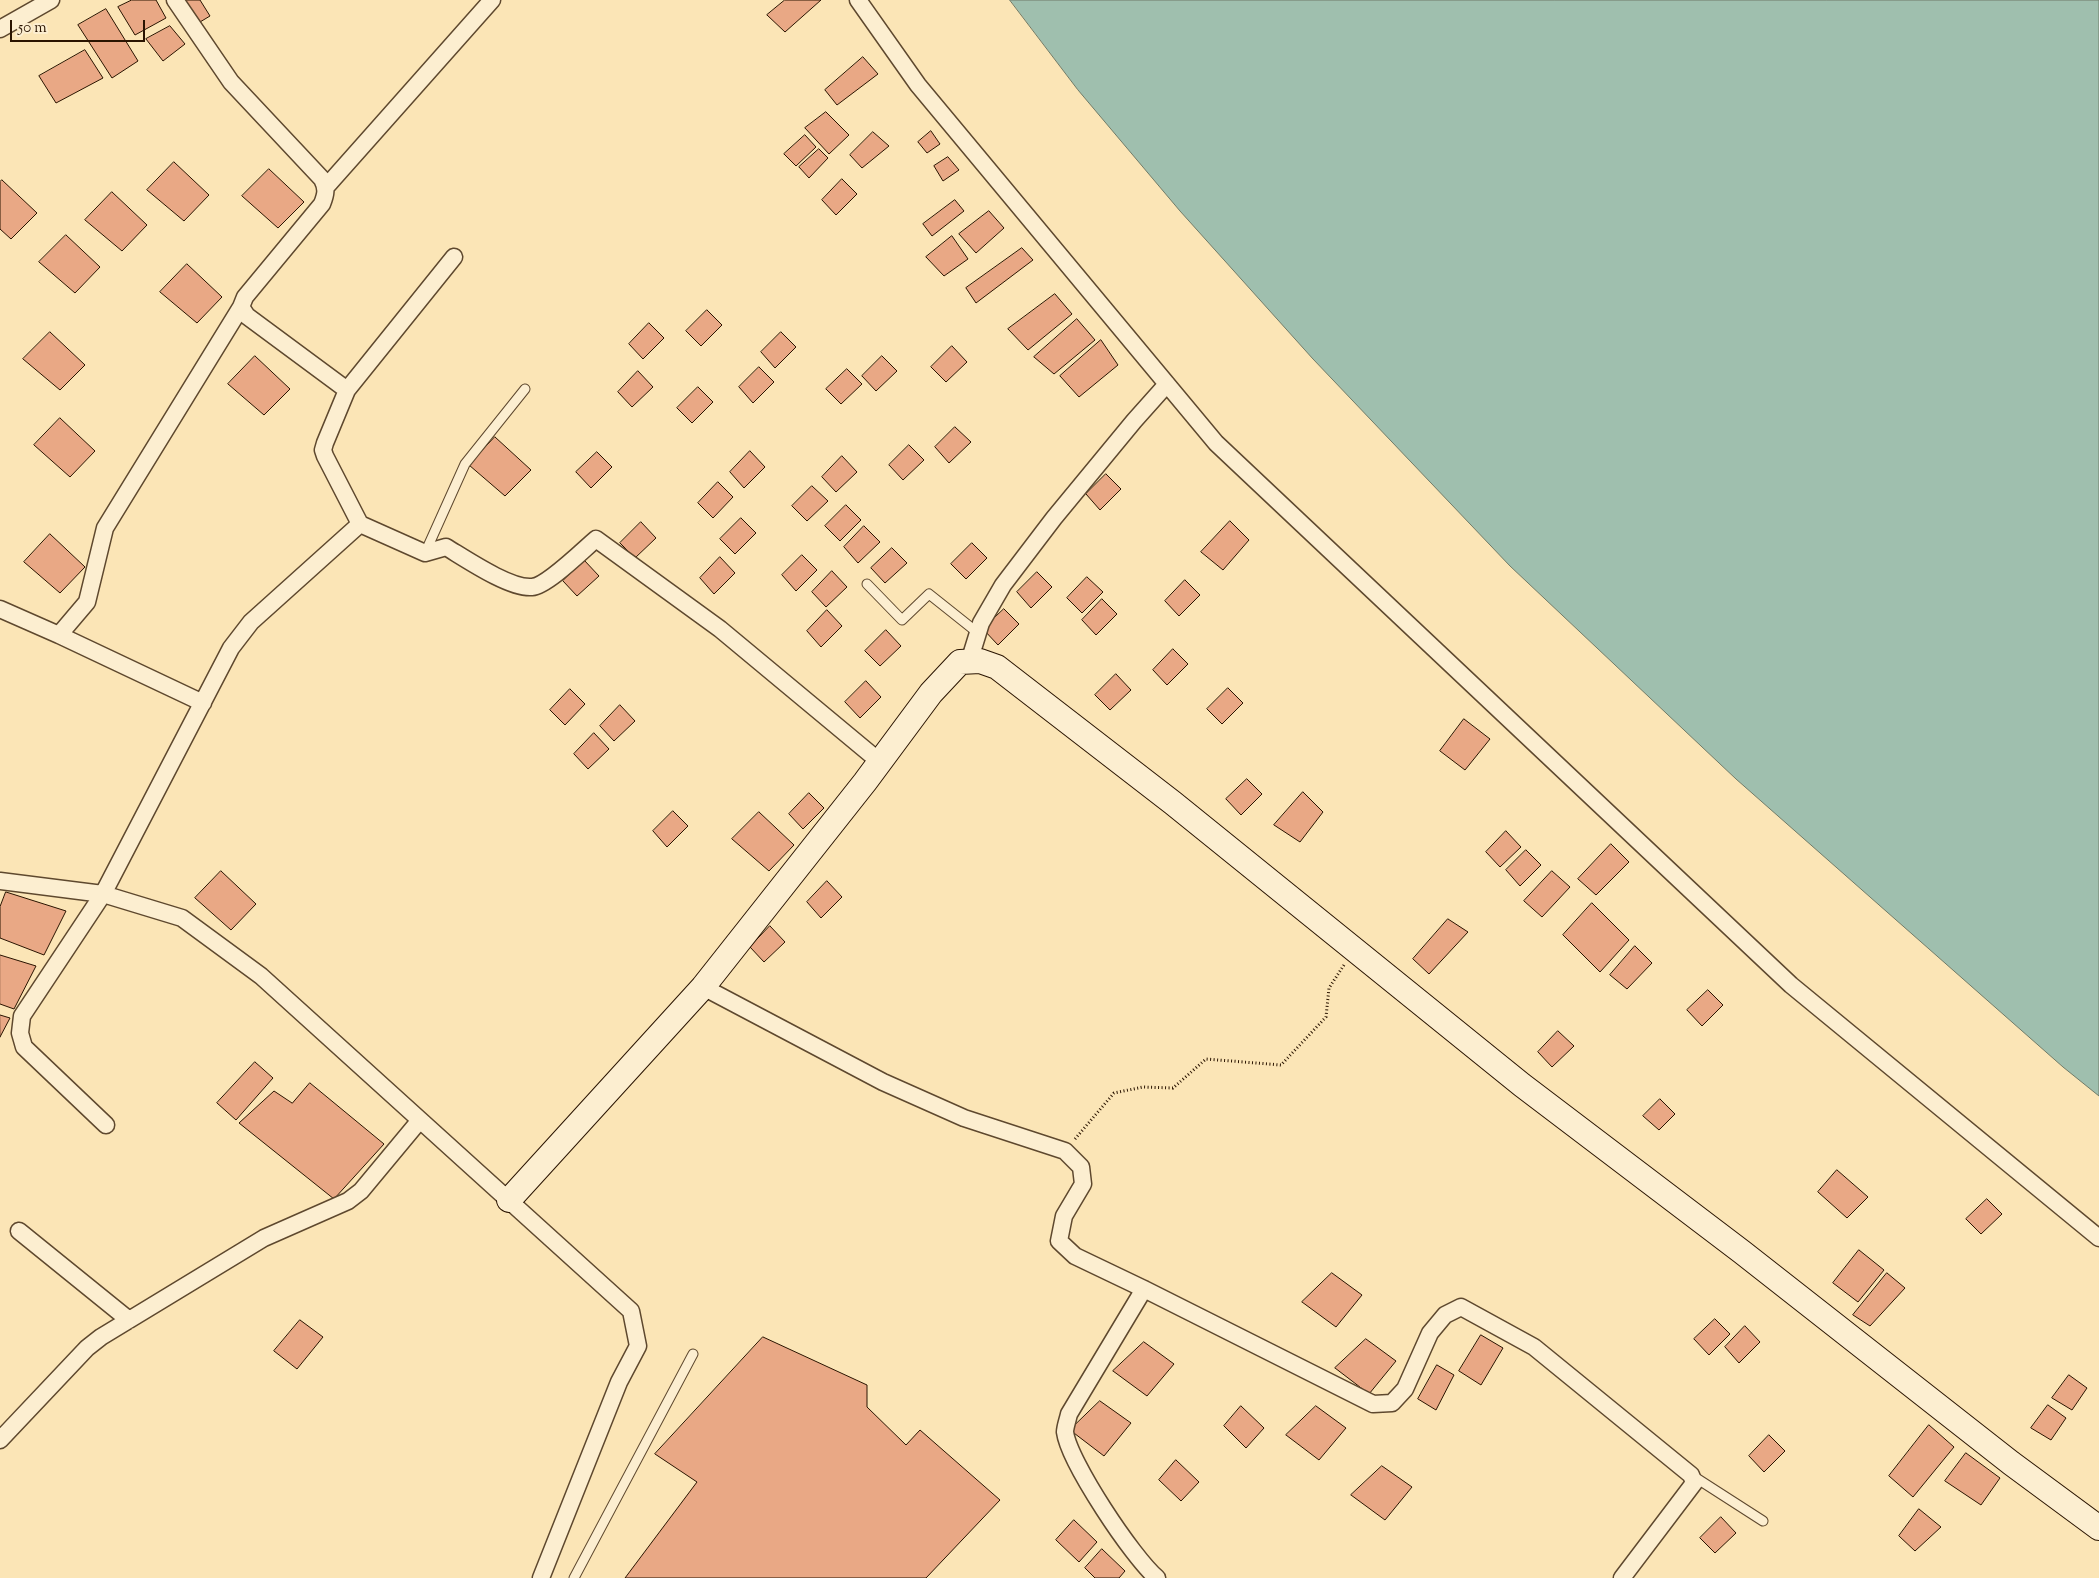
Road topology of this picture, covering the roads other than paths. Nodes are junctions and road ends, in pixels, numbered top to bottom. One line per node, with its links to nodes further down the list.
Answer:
1 (51, 0): 5 (street)
2 (175, 0): 6 (street)
3 (492, 0): 6 (street)
4 (858, 0): 9 (street)
5 (0, 29)
6 (326, 187): 8 (street)
7 (454, 257): 11 (street)
8 (241, 308): 11 (street); 17 (street)
9 (1167, 384): 16 (street); 28 (street)
10 (525, 389): 13 (lane)
11 (347, 390): 12 (street)
12 (360, 524): 13 (street); 19 (street)
13 (425, 553): 20 (street)
14 (867, 584): 16 (lane)
15 (0, 609): 17 (street)
16 (978, 633): 18 (street)
17 (59, 635): 19 (street)
18 (969, 662): 20 (street); 35 (street)
19 (203, 703): 22 (street)
20 (880, 762): 23 (street)
21 (0, 881): 22 (street)
22 (103, 894): 24 (street); 25 (street)
23 (703, 987): 26 (street); 29 (street)
24 (420, 1120): 26 (street); 30 (street)
25 (106, 1125)
26 (509, 1200): 36 (street)
27 (19, 1231): 30 (street)
28 (2099, 1238)
29 (1144, 1288): 33 (street); 38 (street)
30 (130, 1320): 32 (street)
31 (693, 1354): 37 (lane)
32 (0, 1440)
33 (1691, 1475): 34 (lane); 39 (street)
34 (1763, 1521)
35 (2099, 1528)
36 (541, 1578)
37 (574, 1578)
38 (1157, 1578)
39 (1622, 1578)

